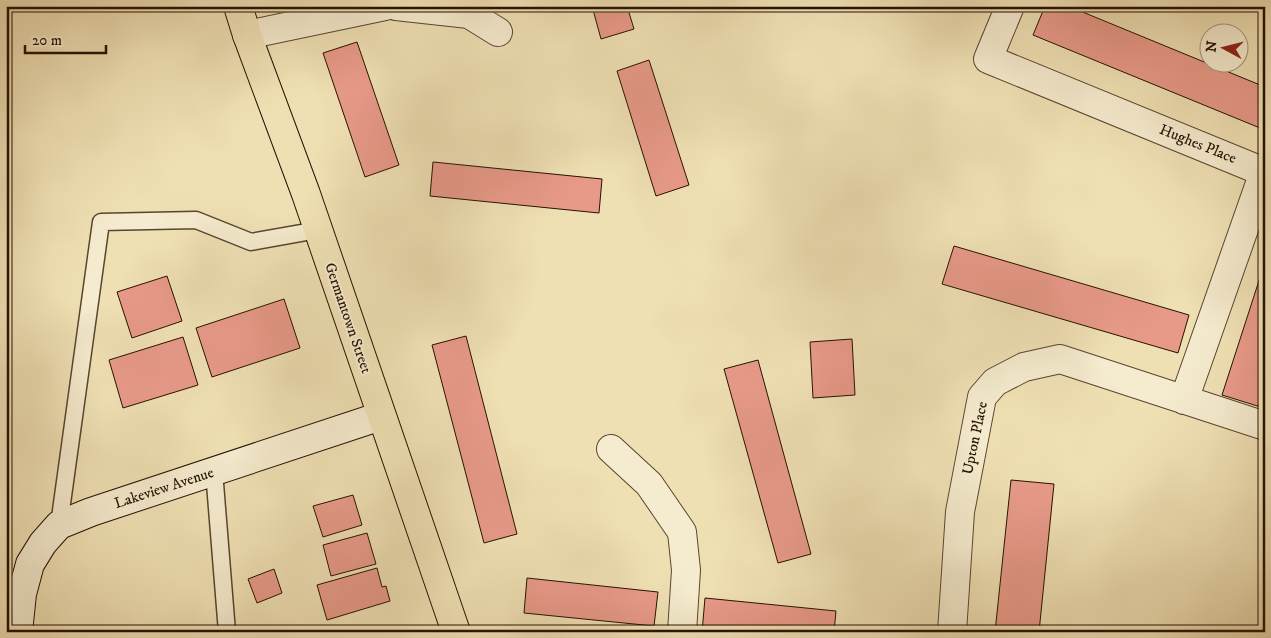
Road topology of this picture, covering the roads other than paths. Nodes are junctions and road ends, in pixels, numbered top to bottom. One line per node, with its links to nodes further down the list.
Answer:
1 (238, 6): 6 (main road, Germantown Street)
2 (385, 6): 6 (street)
3 (396, 6): 5 (street)
4 (1010, 6): 8 (street, Hughes Place)
5 (498, 32)
6 (247, 35): 7 (main road, Germantown Street)
7 (318, 230): 9 (main road, Germantown Street); 13 (lane)
8 (1184, 400): 10 (street, Upton Place); 18 (street, Upton Place)
9 (381, 416): 12 (street, Lakeview Avenue); 16 (main road, Germantown Street)
10 (1265, 426)
11 (611, 449): 17 (street)
12 (214, 471): 13 (street, Lakeview Avenue); 15 (lane)
13 (59, 525): 14 (street, Lakeview Avenue)
14 (18, 632)
15 (227, 632)
16 (456, 632)
17 (682, 632)
18 (952, 632)

